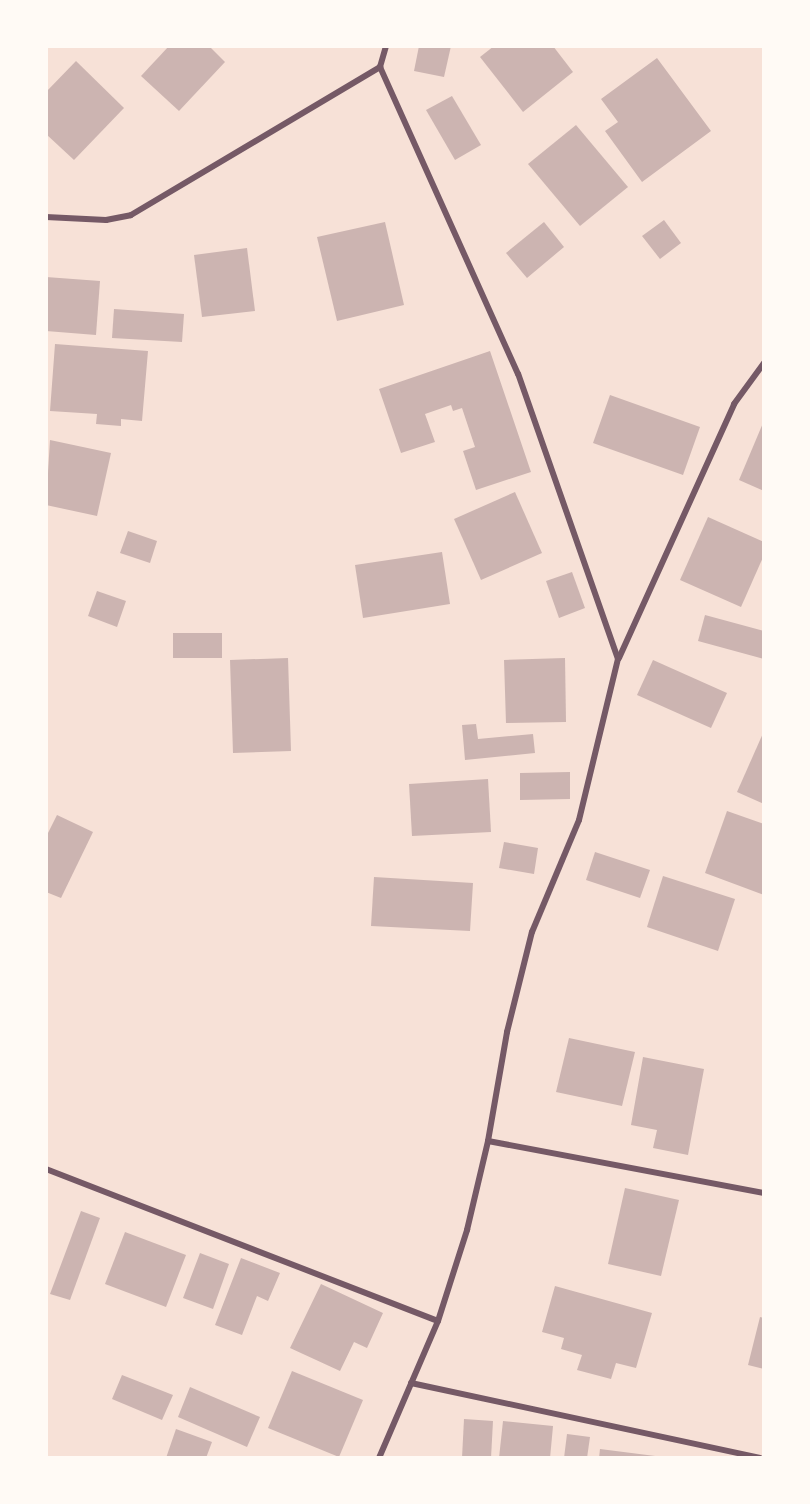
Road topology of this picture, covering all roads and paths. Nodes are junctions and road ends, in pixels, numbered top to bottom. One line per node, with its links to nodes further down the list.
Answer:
1 (386, 46): 2 (street)
2 (380, 67): 3 (street); 5 (street)
3 (46, 217)
4 (764, 363): 5 (street)
5 (618, 659): 6 (street)
6 (488, 1141): 8 (street); 9 (street)
7 (46, 1169): 9 (street)
8 (764, 1193)
9 (438, 1321): 10 (street)
10 (411, 1383): 11 (street); 12 (street)
11 (379, 1458)
12 (760, 1458)

